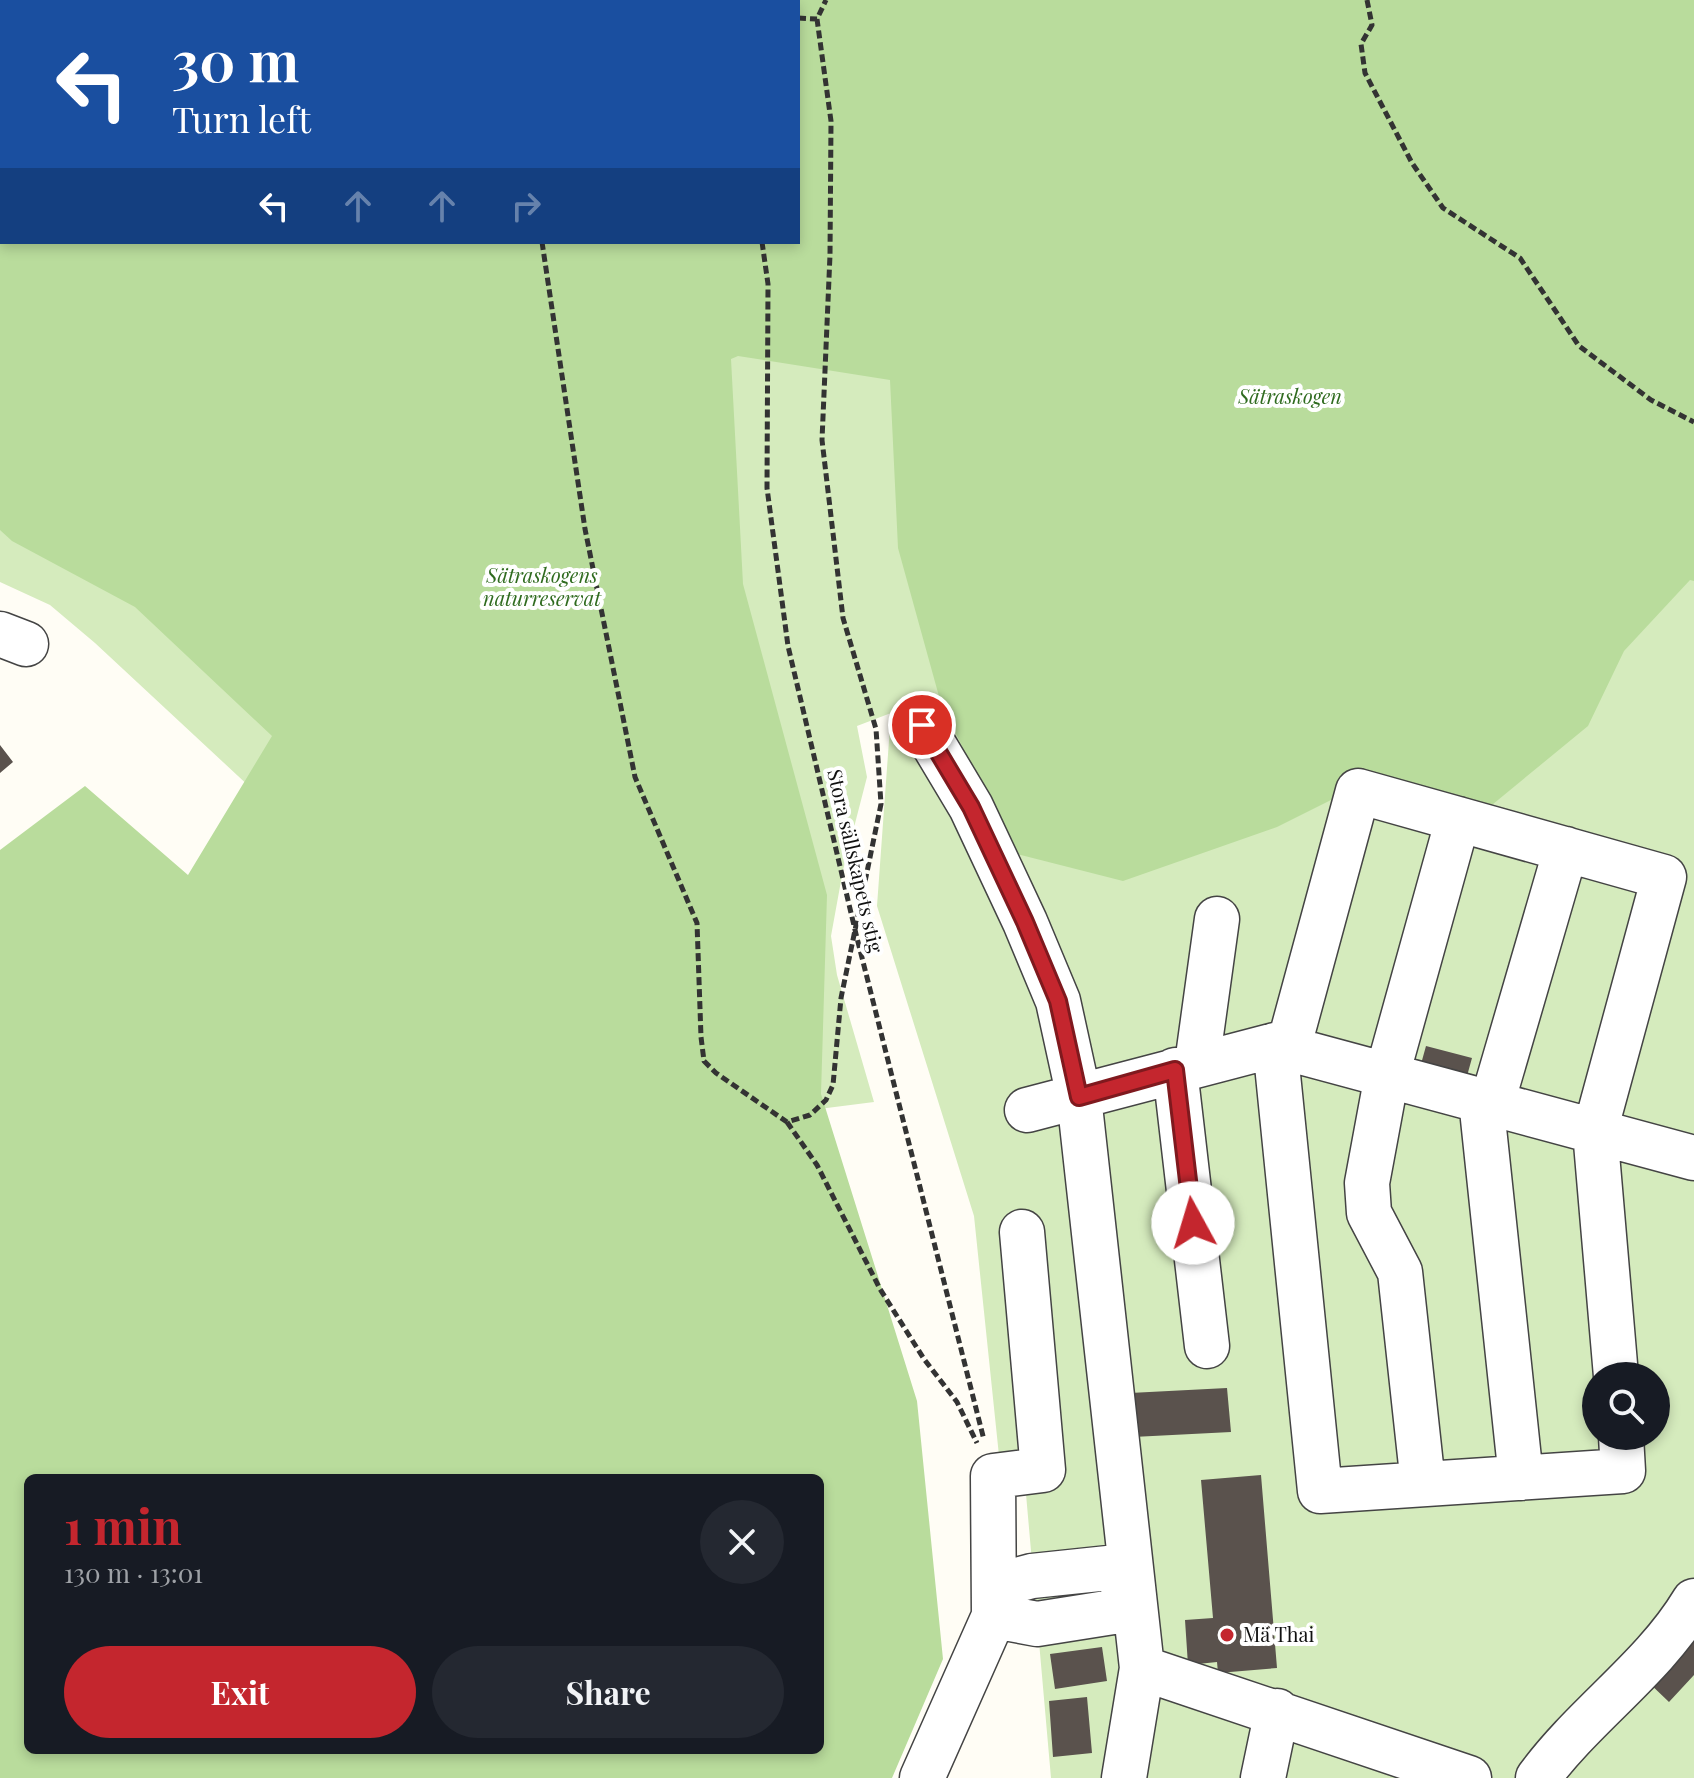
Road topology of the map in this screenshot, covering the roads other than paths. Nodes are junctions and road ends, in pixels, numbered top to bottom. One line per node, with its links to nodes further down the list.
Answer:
1 (922, 725): 8 (street)
2 (1458, 819): 3 (street); 5 (street); 7 (street)
3 (1566, 849): 9 (street); 11 (street)
4 (1217, 919): 6 (street)
5 (1282, 1047): 6 (street); 7 (street); 18 (street)
6 (1186, 1067): 8 (street); 14 (street)
7 (1387, 1075): 9 (street); 18 (street)
8 (1079, 1097): 10 (street); 19 (street)
9 (1487, 1102): 11 (street); 17 (street)
10 (1027, 1110)
11 (1595, 1131): 12 (street); 15 (street)
12 (1694, 1158)
13 (1022, 1232): 20 (street)
14 (1207, 1346)
15 (1615, 1362)
16 (1622, 1450): 17 (street)
17 (1521, 1478): 18 (street)
18 (1423, 1484)
19 (1133, 1587): 20 (street); 22 (street)
20 (994, 1601): 25 (street)
21 (1694, 1601): 29 (street)
22 (1142, 1668): 23 (street); 26 (street)
23 (1277, 1711): 24 (street); 27 (street)
24 (1411, 1768): 28 (street)
25 (922, 1778)
26 (1124, 1778)
27 (1263, 1778)
28 (1469, 1778)
29 (1538, 1778)

